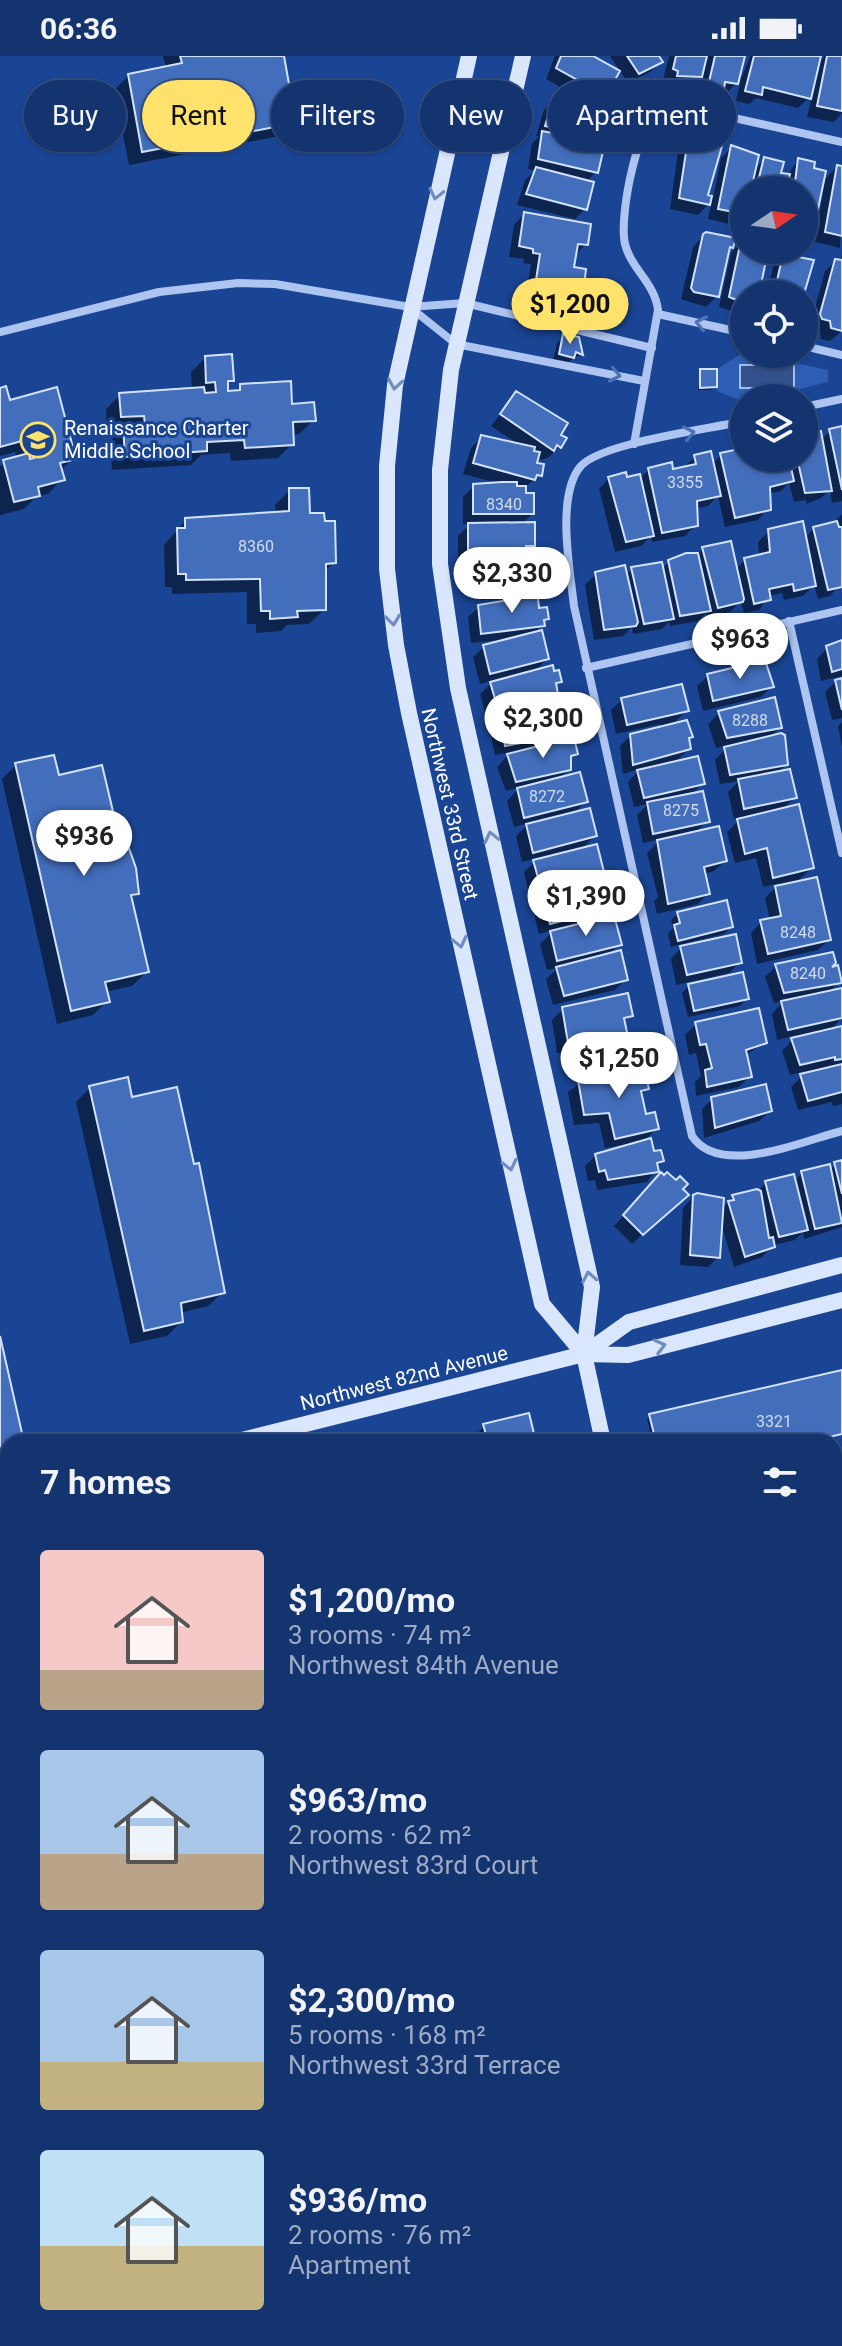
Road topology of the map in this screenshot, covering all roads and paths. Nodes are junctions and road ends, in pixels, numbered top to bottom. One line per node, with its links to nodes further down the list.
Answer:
1 (469, 56): 5 (street, Northwest 33rd Street, one-way to 5)
2 (523, 56): 4 (street, Northwest 33rd Street)
3 (842, 142): 6 (street)
4 (465, 303): 5 (street); 9 (street, Northwest 33rd Street); 10 (street)
5 (410, 307): 8 (street); 9 (street); 25 (street, Northwest 33rd Street, one-way to 25)
6 (658, 314): 7 (street, one-way to 6); 10 (street)
7 (730, 330)
8 (0, 332)
9 (456, 344): 13 (street, one-way to 13); 25 (street, Northwest 33rd Street, one-way to 9)
10 (652, 348): 13 (street)
11 (818, 349): 12 (street)
12 (842, 355)
13 (644, 381): 17 (street)
14 (842, 399): 15 (street)
15 (818, 404)
16 (730, 424): 17 (street, one-way to 16)
17 (634, 444): 20 (street)
18 (842, 610): 19 (street)
19 (789, 621): 20 (street); 21 (street)
20 (586, 668): 22 (street)
21 (842, 853)
22 (842, 1131)
23 (842, 1265): 25 (street, Northwest 82nd Avenue)
24 (842, 1300): 25 (street, Northwest 82nd Avenue, one-way to 24)
25 (584, 1354): 26 (street, Northwest 82nd Avenue); 27 (street, Northwest 33rd Street)
26 (266, 1434)
27 (601, 1434)

